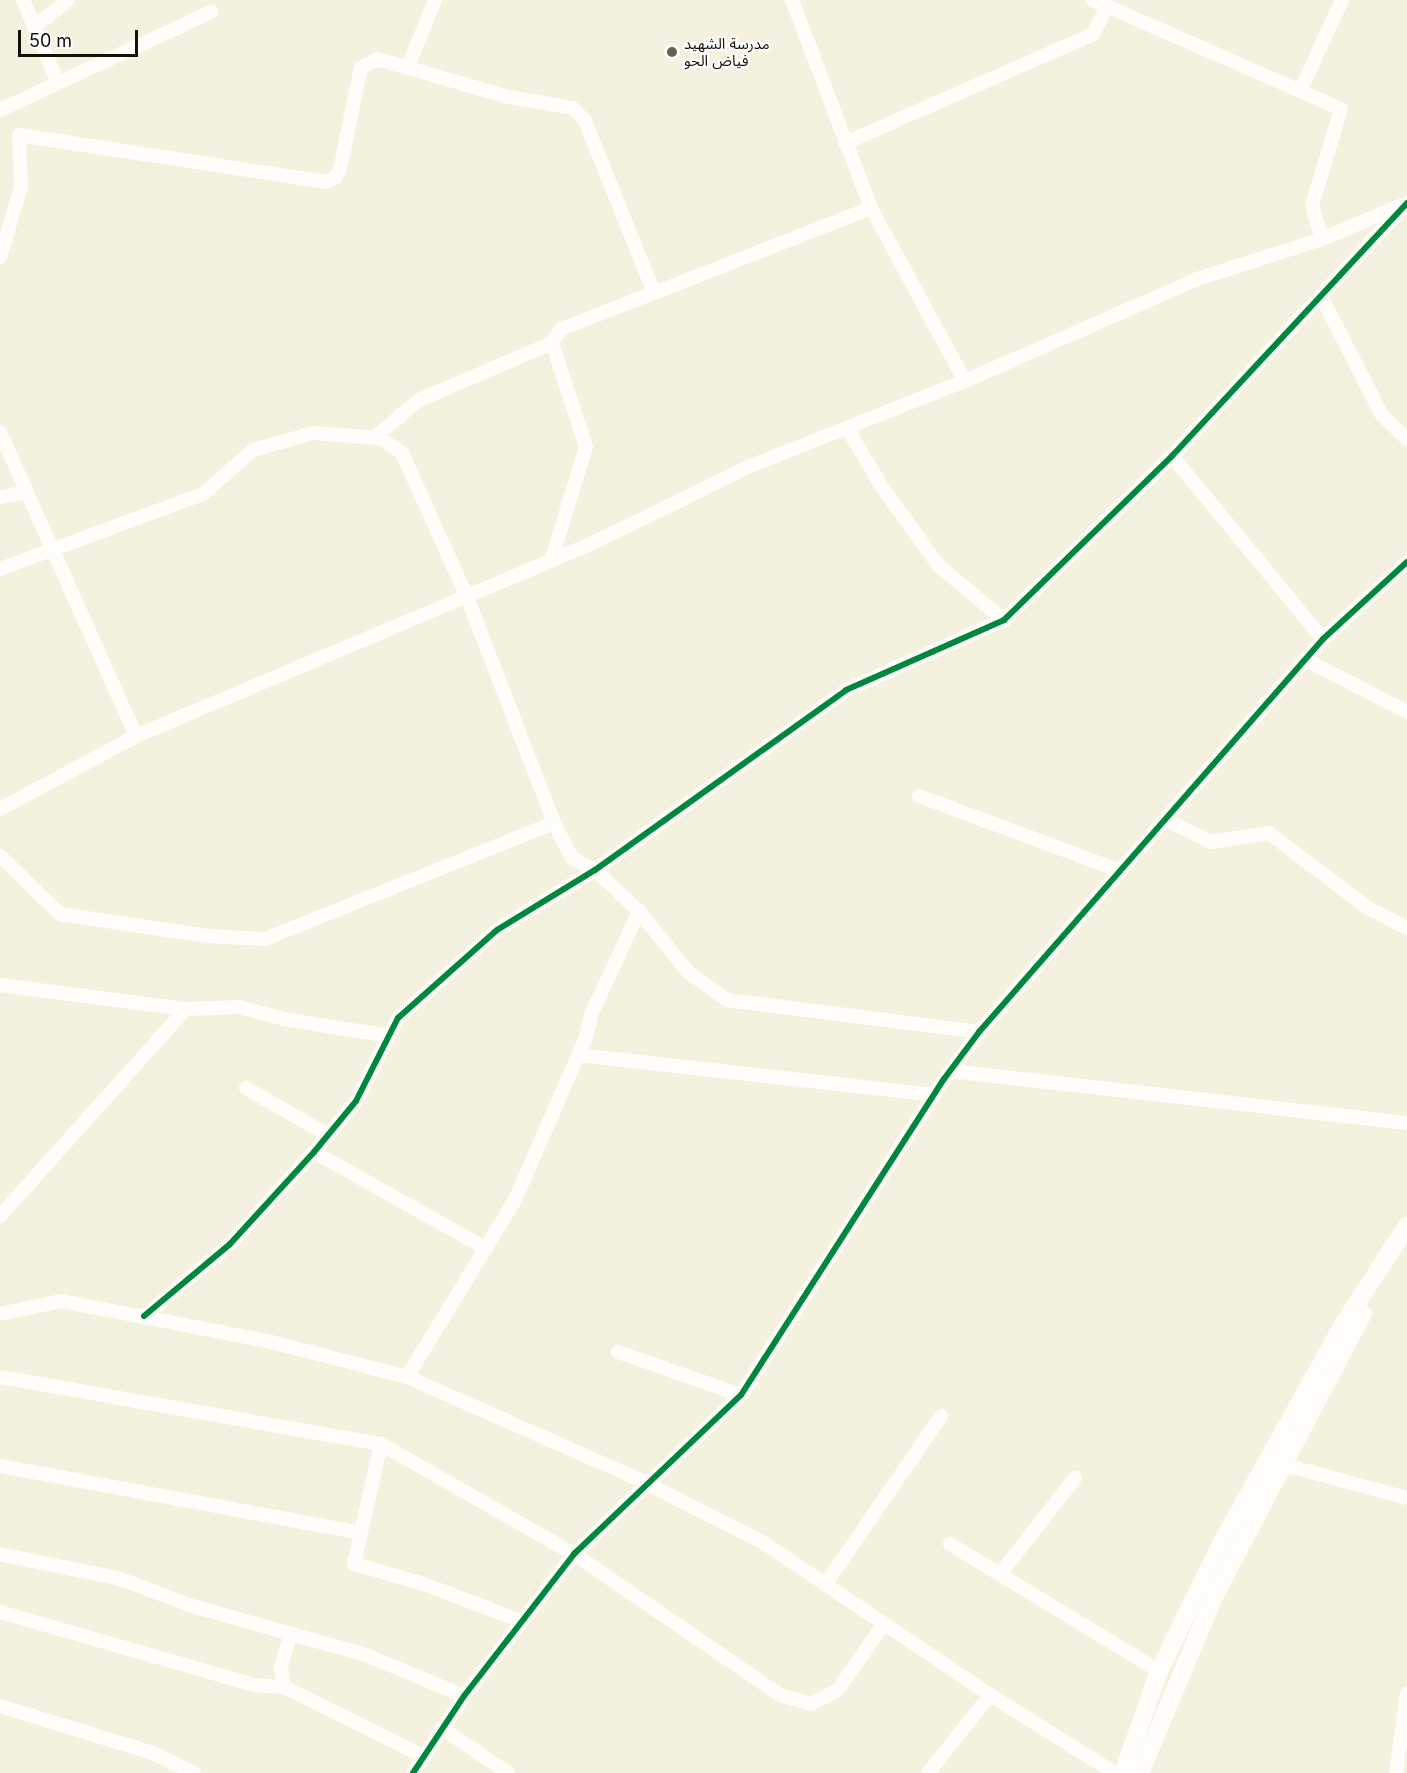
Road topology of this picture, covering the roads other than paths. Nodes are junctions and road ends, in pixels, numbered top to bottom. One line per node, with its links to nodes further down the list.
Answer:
1 (23, 0): 9 (street)
2 (68, 0): 9 (street)
3 (435, 0): 10 (street)
4 (792, 0): 14 (street)
5 (1093, 0): 7 (street)
6 (1342, 0): 12 (street)
7 (1107, 6): 12 (street); 14 (street)
8 (211, 12): 11 (street)
9 (34, 27): 11 (street)
10 (408, 68): 18 (street); 19 (street)
11 (58, 84): 13 (street)
12 (1300, 91): 17 (street)
13 (0, 110)
14 (845, 143): 16 (street)
15 (1407, 203): 17 (street); 20 (street)
16 (871, 208): 19 (street); 22 (street)
17 (1322, 239): 22 (street)
18 (0, 257)
19 (654, 293): 21 (street)
20 (1322, 296): 26 (street); 27 (street)
21 (552, 343): 25 (street); 31 (street)
22 (965, 381): 23 (street)
23 (847, 428): 31 (street); 35 (street)
24 (0, 432): 28 (street)
25 (375, 437): 30 (street); 34 (street)
26 (1407, 439)
27 (1172, 456): 35 (street); 36 (street)
28 (27, 492): 29 (street); 30 (street)
29 (0, 496)
30 (54, 552): 33 (street); 39 (street)
31 (551, 561): 34 (street)
32 (1407, 562): 36 (street)
33 (0, 569)
34 (467, 597): 39 (street); 43 (street)
35 (1004, 620): 45 (street)
36 (1323, 639): 37 (street)
37 (1306, 660): 38 (street); 42 (street)
38 (1407, 712)
39 (136, 736): 41 (street)
40 (919, 796): 46 (street)
41 (0, 809)
42 (1166, 820): 46 (street); 48 (street)
43 (554, 823): 44 (street); 45 (street)
44 (0, 856)
45 (595, 870): 47 (street); 52 (street)
46 (1121, 871): 51 (street)
47 (639, 910): 51 (street); 53 (street)
48 (1407, 928)
49 (0, 985): 50 (street)
50 (186, 1009): 52 (street); 60 (street)
51 (979, 1032): 54 (street)
52 (389, 1036): 58 (street)
53 (578, 1054): 56 (street); 62 (street)
54 (951, 1071): 56 (street); 57 (street)
55 (246, 1088): 58 (street)
56 (934, 1095): 69 (street)
57 (1407, 1123)
58 (328, 1135): 59 (street)
59 (314, 1152): 62 (street); 65 (street)
60 (0, 1216)
61 (1407, 1226): 63 (main road)
62 (487, 1249): 68 (street)
63 (1378, 1275): 72 (main road); 87 (main road)
64 (0, 1314): 65 (street)
65 (144, 1316): 68 (street)
66 (618, 1352): 69 (street)
67 (0, 1377): 71 (street)
68 (407, 1377): 75 (street)
69 (741, 1395): 75 (street)
70 (941, 1416): 82 (street)
71 (381, 1444): 77 (street); 80 (street)
72 (1285, 1465): 76 (street); 101 (main road)
73 (0, 1466): 77 (street)
74 (1076, 1478): 81 (street)
75 (649, 1485): 80 (street); 82 (street)
76 (1407, 1498)
77 (360, 1533): 84 (street)
78 (950, 1544): 81 (street)
79 (0, 1554): 86 (street)
80 (574, 1554): 84 (street); 85 (street)
81 (1000, 1574): 87 (street)
82 (825, 1585): 85 (street)
83 (0, 1612): 88 (street)
84 (521, 1622): 91 (street)
85 (884, 1624): 90 (street)
86 (291, 1633): 88 (street); 91 (street)
87 (1159, 1671): 100 (main road)
88 (284, 1687): 94 (street)
89 (1407, 1694): 102 (street)
90 (990, 1695): 98 (street); 99 (street)
91 (464, 1696): 93 (street)
92 (0, 1706): 95 (street)
93 (442, 1728): 94 (street); 97 (street)
94 (423, 1756): 96 (street)
95 (194, 1773)
96 (413, 1773)
97 (508, 1773)
98 (928, 1773)
99 (1115, 1773)
100 (1124, 1773)
101 (1140, 1773)
102 (1396, 1773)

